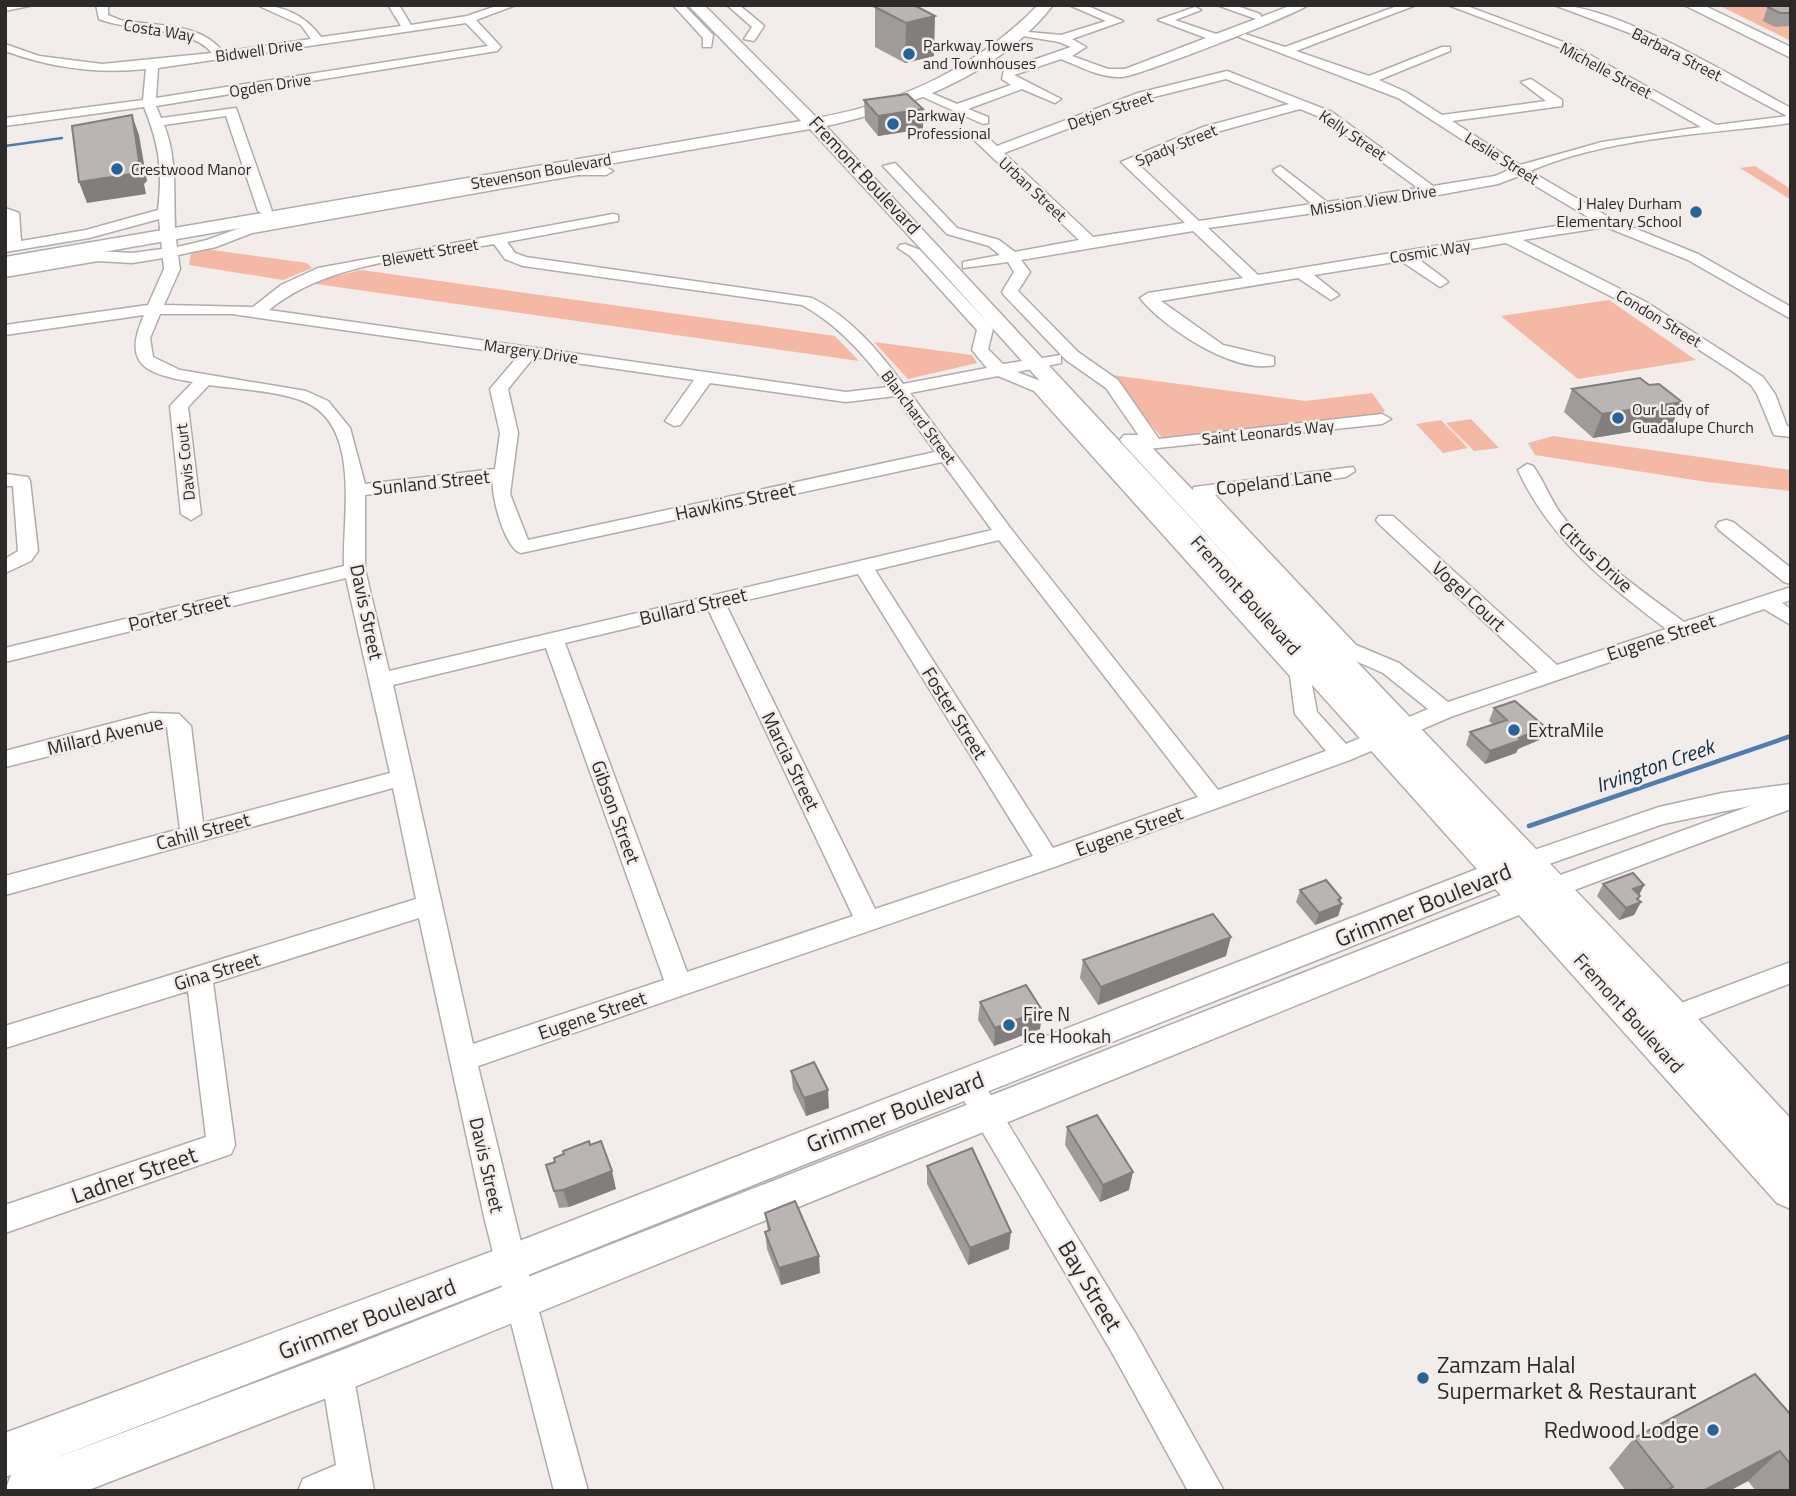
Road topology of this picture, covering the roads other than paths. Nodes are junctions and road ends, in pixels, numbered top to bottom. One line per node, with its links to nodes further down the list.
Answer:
1 (29, 5): 19 (street)
2 (102, 5): 38 (street, Costa Way)
3 (262, 5): 30 (street)
4 (393, 5): 24 (street)
5 (511, 5): 23 (street, Bidwell Drive)
6 (678, 5): 32 (street)
7 (695, 5): 53 (main road, Fremont Boulevard)
8 (713, 5): 27 (main road)
9 (1026, 5): 53 (main road, Stevenson Boulevard)
10 (1046, 5): 25 (main road, Stevenson Boulevard)
11 (1074, 5): 28 (street)
12 (1303, 5): 29 (street)
13 (1411, 5): 35 (street)
14 (1453, 5): 59 (street, Michelle Street)
15 (1559, 5): 52 (street, Barbara Street)
16 (1691, 5): 36 (main road)
17 (1710, 5): 31 (main road)
18 (1231, 6): 22 (street)
19 (5, 8)
20 (736, 9): 27 (street)
21 (1195, 10): 29 (street)
22 (1256, 16)
23 (469, 19): 24 (street, Bidwell Drive); 49 (street, Ogden Drive)
24 (408, 29): 30 (street, Bidwell Drive)
25 (1021, 33): 28 (street); 47 (main road, Stevenson Boulevard)
26 (1245, 37): 35 (street, Leslie Street)
27 (750, 39): 43 (main road)
28 (1062, 39): 39 (street)
29 (1219, 39): 39 (street)
30 (318, 41): 38 (street, Bidwell Drive)
31 (1791, 44)
32 (707, 45)
33 (5, 47): 37 (street, Bidwell Drive)
34 (1446, 49): 44 (street)
35 (1285, 51): 44 (street, Leslie Street)
36 (1791, 52)
37 (22, 55): 40 (street); 41 (street, Bidwell Drive)
38 (219, 55): 41 (street, Bidwell Drive)
39 (1060, 55): 46 (street)
40 (5, 60)
41 (152, 65): 49 (street, Davis Street)
42 (1227, 75): 50 (street, Kelly Street); 61 (street, Detjen Street)
43 (790, 76)
44 (1370, 80): 55 (street, Leslie Street)
45 (1527, 82): 55 (street)
46 (1023, 85): 48 (street); 51 (street)
47 (918, 92): 51 (street); 53 (main road, Stevenson Boulevard)
48 (1055, 99)
49 (149, 103): 57 (street, Ogden Drive); 58 (street, Davis Street)
50 (1304, 104): 66 (street, Kelly Street); 72 (street, Spady Street)
51 (956, 108): 56 (street)
52 (1791, 113)
53 (821, 114): 68 (main road, Stevenson Boulevard); 73 (main road, Stevenson Boulevard); 81 (main road, Fremont Boulevard)
54 (1791, 118): 59 (street, Mission View Drive)
55 (1441, 119): 64 (street, Leslie Street)
56 (983, 120)
57 (5, 122)
58 (155, 123): 68 (street); 73 (street, Davis Street)
59 (1716, 130): 64 (street, Mission View Drive)
60 (977, 135): 61 (street, Urban Street)
61 (994, 152): 76 (street, Urban Street)
62 (890, 166): 80 (street, Fremont Boulevard)
63 (1280, 170): 67 (street)
64 (1518, 170): 66 (street, Mission View Drive); 71 (street, Leslie Street)
65 (606, 171): 73 (street, Stevenson Boulevard)
66 (1433, 191): 67 (street, Mission View Drive)
67 (1326, 208): 72 (street, Mission View Drive)
68 (265, 211): 73 (main road, Stevenson Boulevard)
69 (5, 212): 78 (street)
70 (613, 218): 75 (street, Blewett Street)
71 (1607, 222): 74 (street, Cosmic Way); 88 (street, Leslie Street)
72 (1196, 227): 76 (street, Mission View Drive); 84 (street, Spady Street)
73 (168, 232): 78 (main road, Stevenson Boulevard); 82 (street, Stevenson Boulevard); 89 (street, Davis Street)
74 (1507, 238): 79 (street, Cosmic Way); 102 (street, Condon Street)
75 (498, 240): 90 (street, Blewett Street); 99 (street, Blanchard Street)
76 (1090, 242): 80 (street, Mission View Drive)
77 (905, 248): 96 (street, Fremont Boulevard)
78 (8, 253)
79 (1403, 255): 83 (street, Cosmic Way); 85 (street)
80 (1011, 256): 81 (street, Mission View Drive); 103 (street)
81 (960, 267): 94 (main road, Fremont Boulevard)
82 (5, 272)
83 (1300, 272): 84 (street, Cosmic Way); 86 (street)
84 (1253, 279): 95 (street, Cosmic Way)
85 (1440, 282)
86 (1331, 295)
87 (1791, 302): 88 (street)
88 (1774, 304): 91 (street, Leslie Street)
89 (153, 309): 90 (street, Margery Drive); 92 (street, Margery Drive); 98 (street, Davis Street)
90 (258, 311): 93 (street, Margery Drive)
91 (1791, 314)
92 (5, 330)
93 (531, 351): 97 (street, Margery Drive); 107 (street)
94 (1045, 361): 96 (street, Margery Drive); 129 (main road, Fremont Boulevard)
95 (1268, 361)
96 (999, 370): 99 (street, Margery Drive); 130 (street, Fremont Boulevard)
97 (705, 377): 99 (street, Margery Drive); 101 (street)
98 (205, 379): 109 (street, Davis Street); 111 (street, Davis Court)
99 (899, 390): 104 (street, Blanchard Street)
100 (1382, 419): 103 (street, Saint Leonards Way)
101 (674, 421)
102 (1785, 431)
103 (1154, 445)
104 (948, 455): 107 (street, Hawkins Street); 114 (street, Blanchard Street)
105 (1527, 470): 123 (street, Citrus Drive)
106 (1346, 471): 110 (street, Copeland Lane)
107 (504, 474): 109 (street, Sunland Street)
108 (13, 480): 115 (street)
109 (358, 490): 117 (street, Davis Street)
110 (1201, 491): 128 (street, Fremont Boulevard)
111 (191, 514)
112 (1386, 520): 126 (street, Vogel Court)
113 (1726, 526): 118 (street)
114 (1004, 533): 116 (street, Bullard Street); 134 (street, Blanchard Street)
115 (5, 566)
116 (863, 566): 120 (street, Bullard Street); 137 (street, Foster Street)
117 (353, 570): 125 (street, Porter Street); 127 (street, Davis Street)
118 (1791, 578)
119 (1791, 593): 121 (street, Eugene Street)
120 (714, 601): 124 (street, Bullard Street); 141 (street, Marcia Street)
121 (1767, 602): 122 (street); 123 (street, Eugene Street)
122 (1791, 619)
123 (1681, 630): 126 (street, Eugene Street)
124 (553, 639): 127 (street, Bullard Street); 144 (street, Gibson Street)
125 (5, 655)
126 (1553, 673): 128 (street, Eugene Street)
127 (382, 680): 132 (street, Davis Street)
128 (1445, 711): 129 (street, Eugene Street)
129 (1390, 734): 130 (street, Eugene Street); 138 (main road, Fremont Boulevard)
130 (1342, 754): 134 (street, Eugene Street)
131 (5, 759): 136 (street, Millard Avenue)
132 (401, 778): 136 (street, Cahill Street); 140 (street, Davis Street)
133 (1791, 792): 138 (street, Grimmer Boulevard)
134 (1214, 800): 137 (street, Eugene Street)
135 (1791, 800): 138 (street, Grimmer Boulevard)
136 (192, 833): 139 (street, Cahill Street)
137 (1048, 859): 141 (street, Eugene Street)
138 (1527, 881): 145 (main road, Fremont Boulevard); 148 (main road, Grimmer Boulevard); 150 (main road, Fremont Boulevard)
139 (5, 887)
140 (429, 905): 143 (street, Gina Street); 147 (street, Davis Street)
141 (868, 921): 144 (street, Eugene Street)
142 (1791, 972): 145 (street)
143 (199, 976): 146 (street, Gina Street); 151 (street, Ladner Street)
144 (679, 985): 147 (street, Eugene Street)
145 (1675, 1017): 149 (main road, Fremont Boulevard)
146 (5, 1037)
147 (463, 1059): 152 (street, Davis Street)
148 (978, 1100): 152 (main road, Grimmer Boulevard); 159 (street, Bay Street)
149 (1791, 1146)
150 (1791, 1191)
151 (5, 1219)
152 (514, 1281): 153 (main road, Grimmer Boulevard); 154 (main road, Grimmer Boulevard); 158 (street, Davis Street)
153 (337, 1373): 155 (street); 156 (main road, Grimmer Boulevard)
154 (5, 1455)
155 (356, 1482): 157 (street)
156 (27, 1491)
157 (315, 1491)
158 (571, 1491)
159 (1207, 1491)

